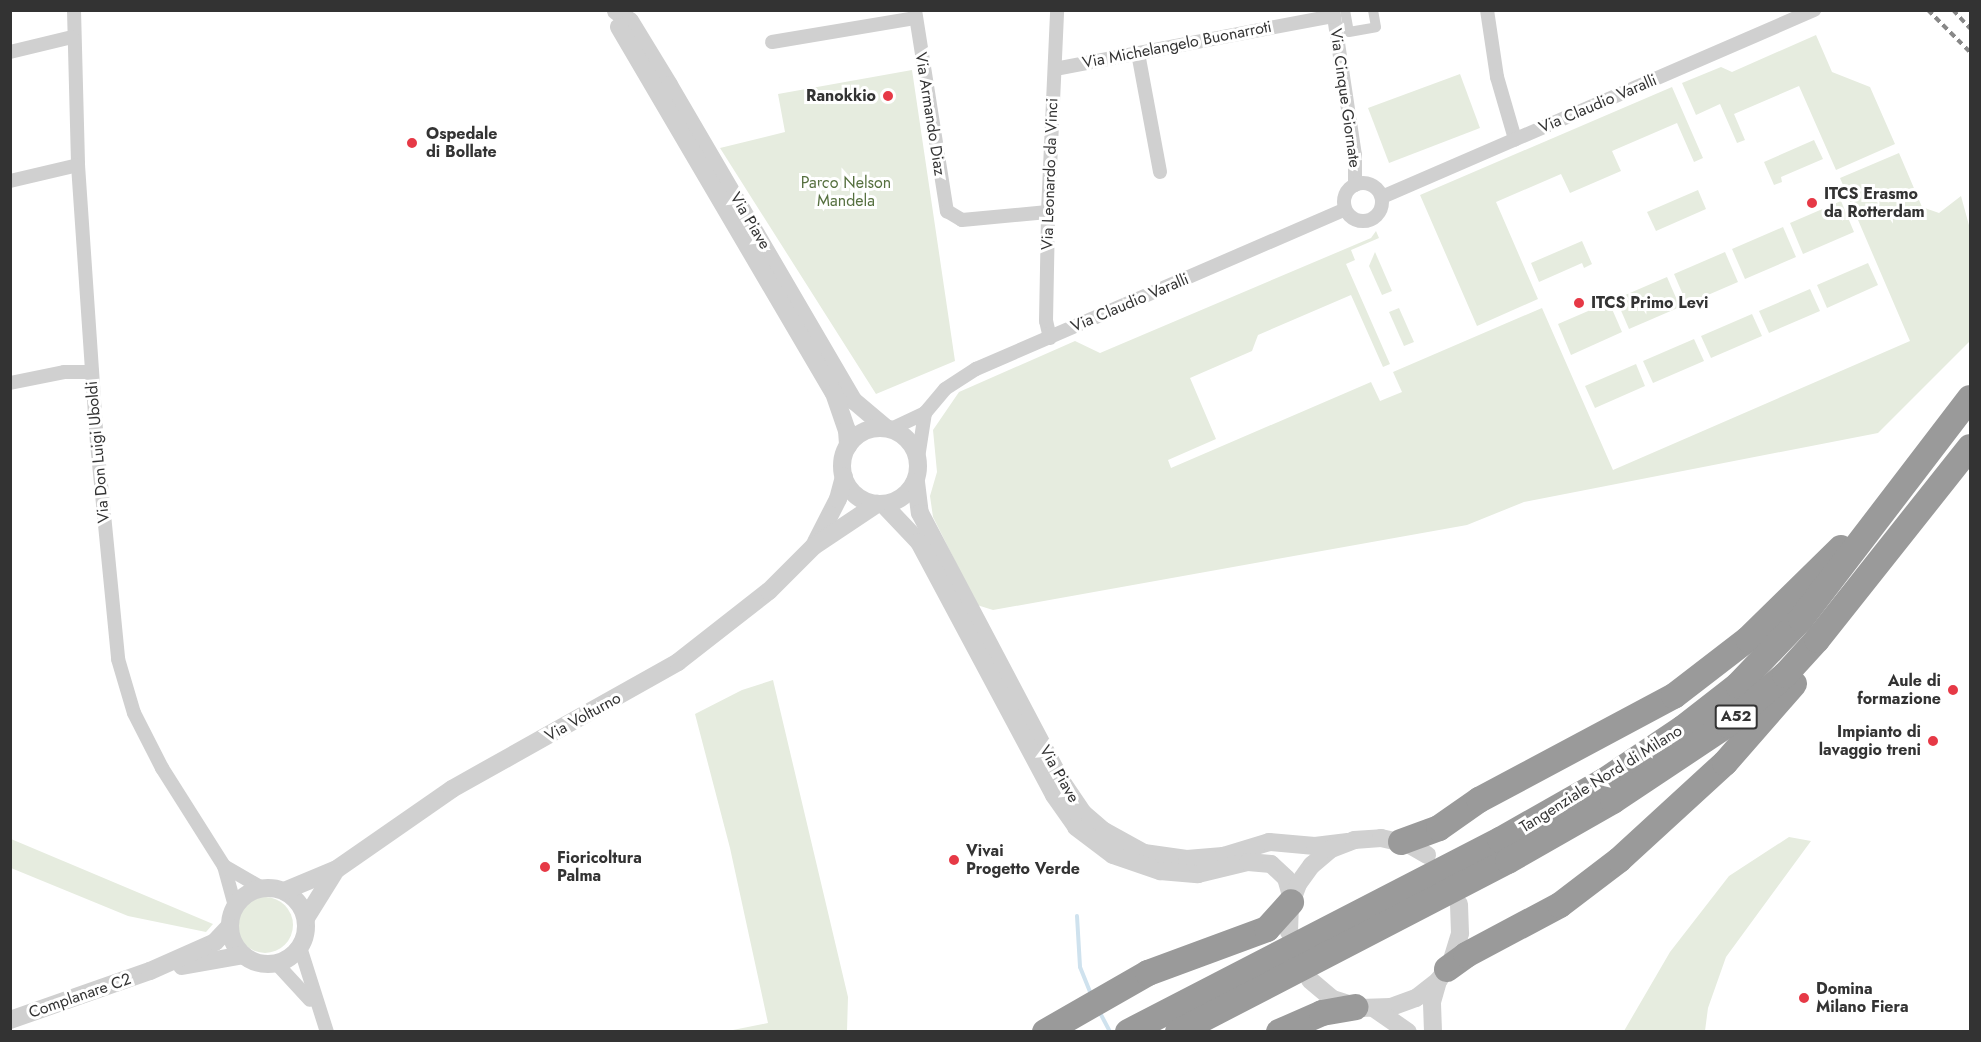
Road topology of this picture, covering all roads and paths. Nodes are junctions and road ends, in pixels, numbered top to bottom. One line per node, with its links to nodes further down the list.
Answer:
1 (74, 10): 9 (street, Via Don Luigi Uboldi)
2 (1057, 10): 13 (street, Via Leonardo da Vinci)
3 (1373, 10): 7 (street)
4 (1487, 10): 14 (street)
5 (1814, 10): 14 (street, Via Claudio Varalli)
6 (616, 11): 27 (street, Via Piave); 28 (street, Via Piave)
7 (1338, 12): 12 (street, Via Michelangelo Buonarroti); 18 (street, Via Cinque Giornate)
8 (915, 14): 10 (street); 21 (street, Via Armando Diaz)
9 (72, 37): 11 (street); 15 (street, Via Don Luigi Uboldi)
10 (772, 42)
11 (10, 52)
12 (1138, 53): 13 (street, Via Michelangelo Buonarroti); 16 (street)
13 (1055, 69): 21 (street, Via Leonardo da Vinci)
14 (1515, 139): 19 (street, Via Claudio Varalli)
15 (78, 165): 17 (street); 23 (street, Via Don Luigi Uboldi)
16 (1160, 172)
17 (10, 181)
18 (1355, 185): 19 (street); 20 (street)
19 (1382, 197): 20 (street)
20 (1346, 209): 22 (street, Via Claudio Varalli)
21 (1048, 212): 22 (street, Via Leonardo da Vinci)
22 (1050, 338): 26 (street, Via Claudio Varalli)
23 (92, 372): 24 (street); 40 (street, Via Don Luigi Uboldi)
24 (10, 382)
25 (1971, 398): 33 (highway, Tangenziale Nord di Milano / A52)
26 (925, 413): 27 (street, Via Claudio Varalli); 30 (street)
27 (888, 428): 28 (street); 30 (street)
28 (848, 446): 31 (street)
29 (1971, 447): 36 (highway, Tangenziale Nord di Milano / A52)
30 (918, 458): 32 (street)
31 (844, 477): 34 (street); 35 (street, Via Volturno)
32 (916, 482): 34 (street); 37 (street, Via Piave)
33 (1892, 500): 38 (highway); 59 (highway, Tangenziale Nord di Milano / A52)
34 (880, 504): 35 (street, Via Volturno); 44 (street, Via Piave)
35 (814, 546): 41 (street, Via Volturno)
36 (1856, 593): 54 (highway); 62 (highway, Tangenziale Nord di Milano / A52)
37 (1348, 842): 38 (street, Via Piave); 44 (street)
38 (1401, 842): 39 (street, Via Piave)
39 (1427, 855)
40 (224, 866): 42 (street, Via Don Luigi Uboldi); 46 (street, Via Don Luigi Uboldi)
41 (337, 869): 43 (street, Via Volturno); 47 (street, Via Volturno)
42 (262, 888): 43 (street); 46 (street)
43 (284, 891): 47 (street)
44 (1291, 901): 49 (street); 61 (highway)
45 (1459, 904): 54 (street)
46 (235, 906): 48 (street)
47 (306, 918): 50 (street)
48 (229, 927): 51 (street); 53 (street, Complanare C2)
49 (1289, 932)
50 (300, 947): 52 (street); 57 (street)
51 (243, 956): 52 (street); 53 (street, Complanare C2)
52 (276, 963): 57 (street)
53 (150, 971): 58 (street, Complanare C2)
54 (1443, 975): 56 (street); 65 (street)
55 (1310, 980): 56 (street)
56 (1365, 1008): 63 (highway); 64 (street)
57 (317, 1009): 60 (street)
58 (10, 1020)
59 (1130, 1030)
60 (327, 1032)
61 (1045, 1032)
62 (1178, 1032)
63 (1279, 1032)
64 (1408, 1032)
65 (1433, 1032)

